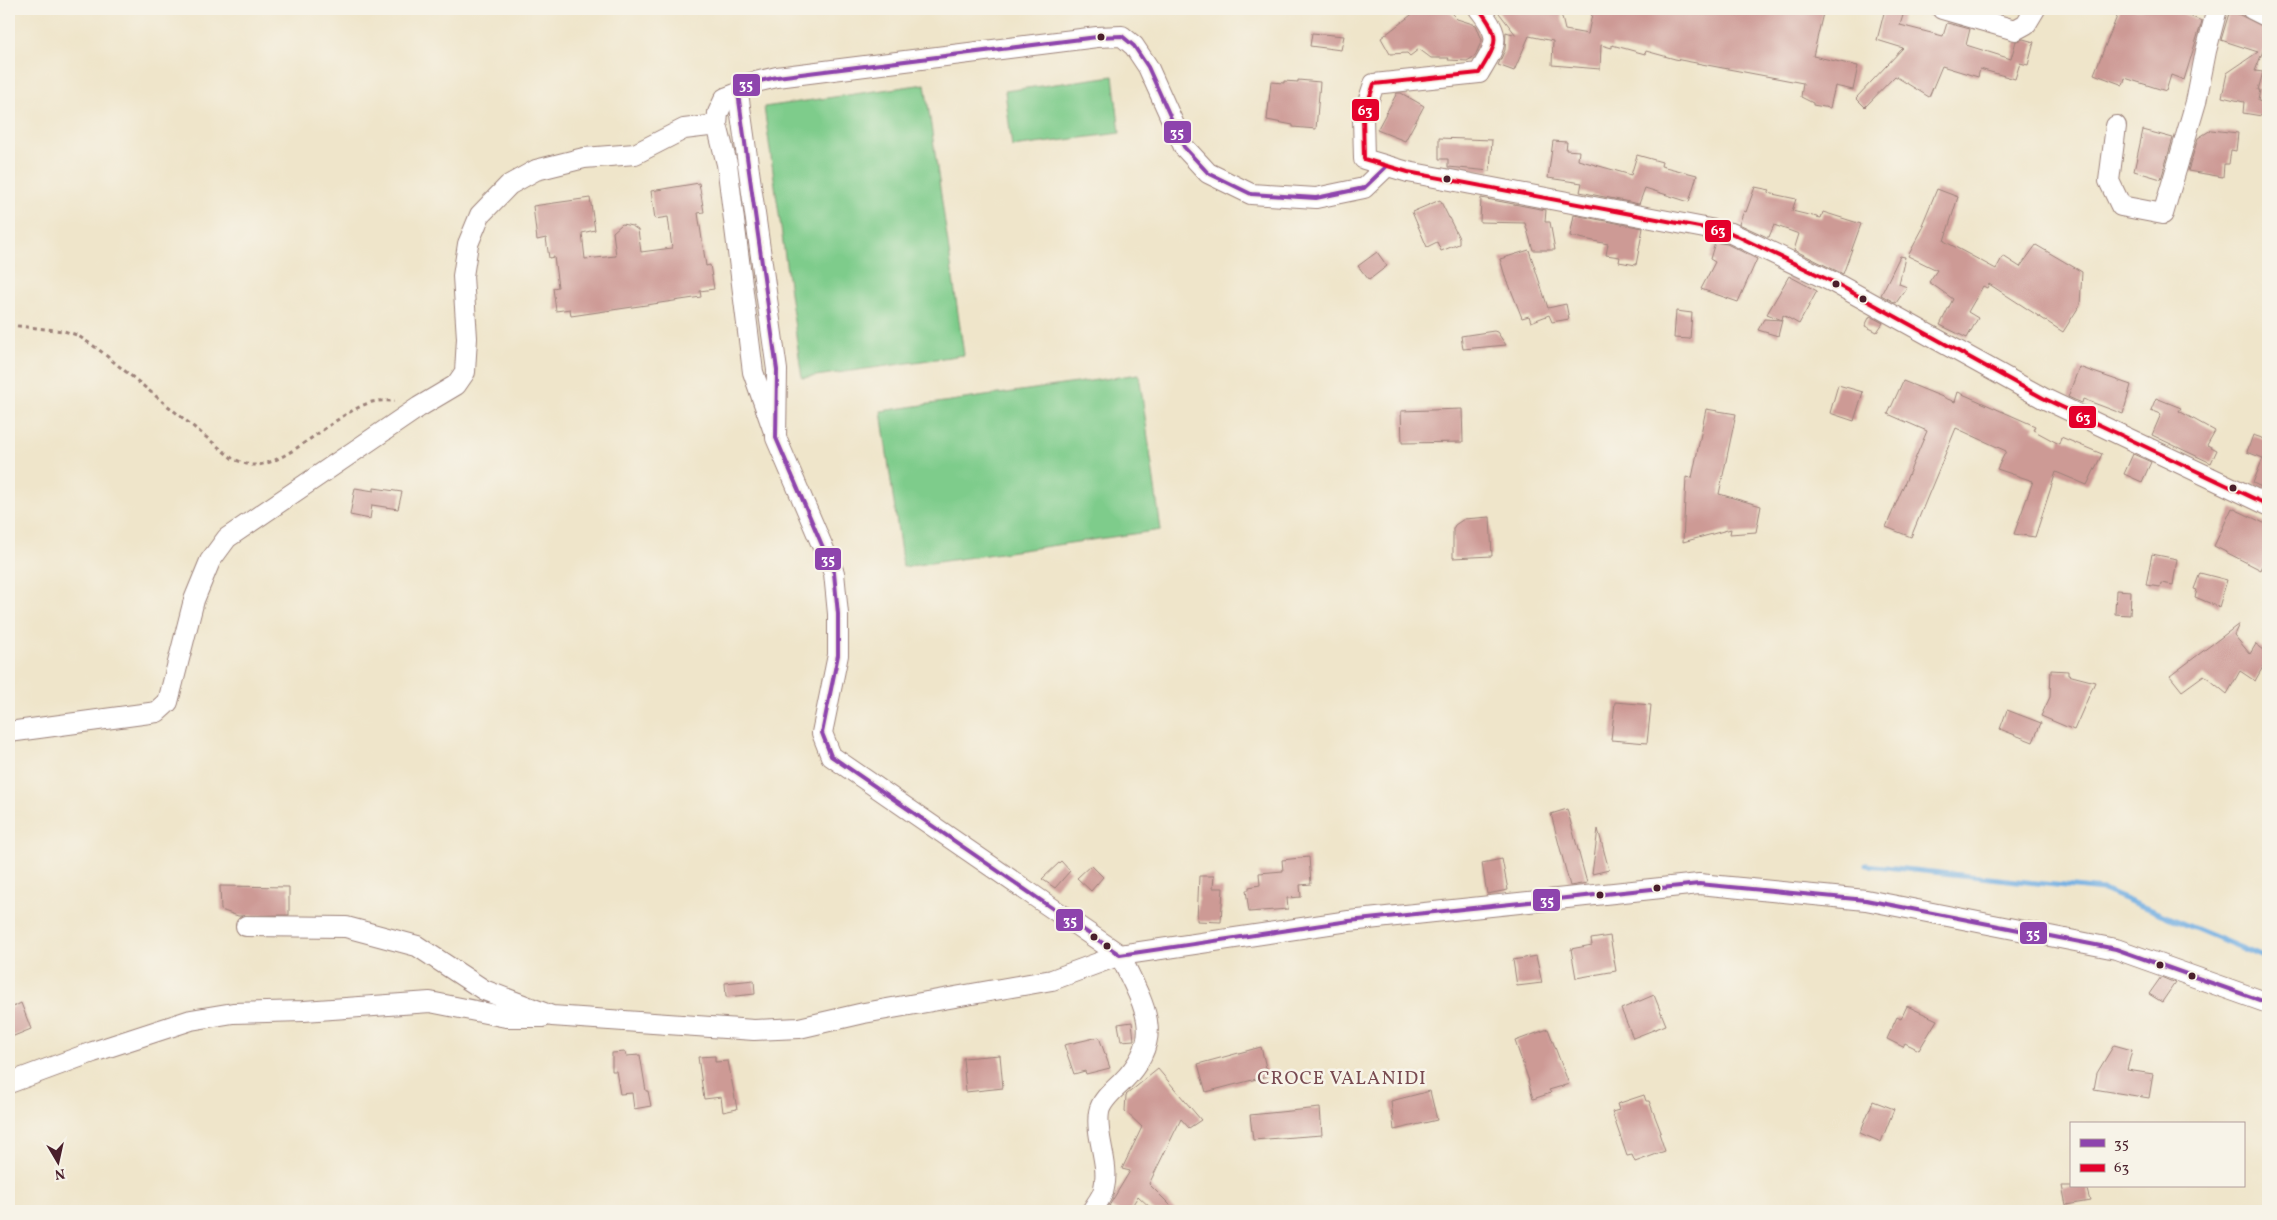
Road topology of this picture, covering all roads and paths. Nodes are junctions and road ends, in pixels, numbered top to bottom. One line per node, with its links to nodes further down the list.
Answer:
1 (1479, 9): 10 (street)
2 (1942, 9): 3 (street)
3 (2035, 9)
4 (2217, 9): 9 (street)
5 (2252, 9): 6 (street)
6 (2268, 17)
7 (738, 93): 8 (street); 10 (street); 13 (street)
8 (717, 125): 12 (street); 13 (street)
9 (2116, 126)
10 (1387, 166): 14 (street)
11 (9, 325): 12 (path)
12 (419, 407): 15 (street)
13 (776, 438): 17 (street)
14 (2268, 505)
15 (9, 732)
16 (246, 926): 19 (street)
17 (1120, 955): 18 (street); 19 (street); 21 (street)
18 (2268, 1003)
19 (552, 1016): 20 (street)
20 (9, 1083)
21 (1092, 1211)

